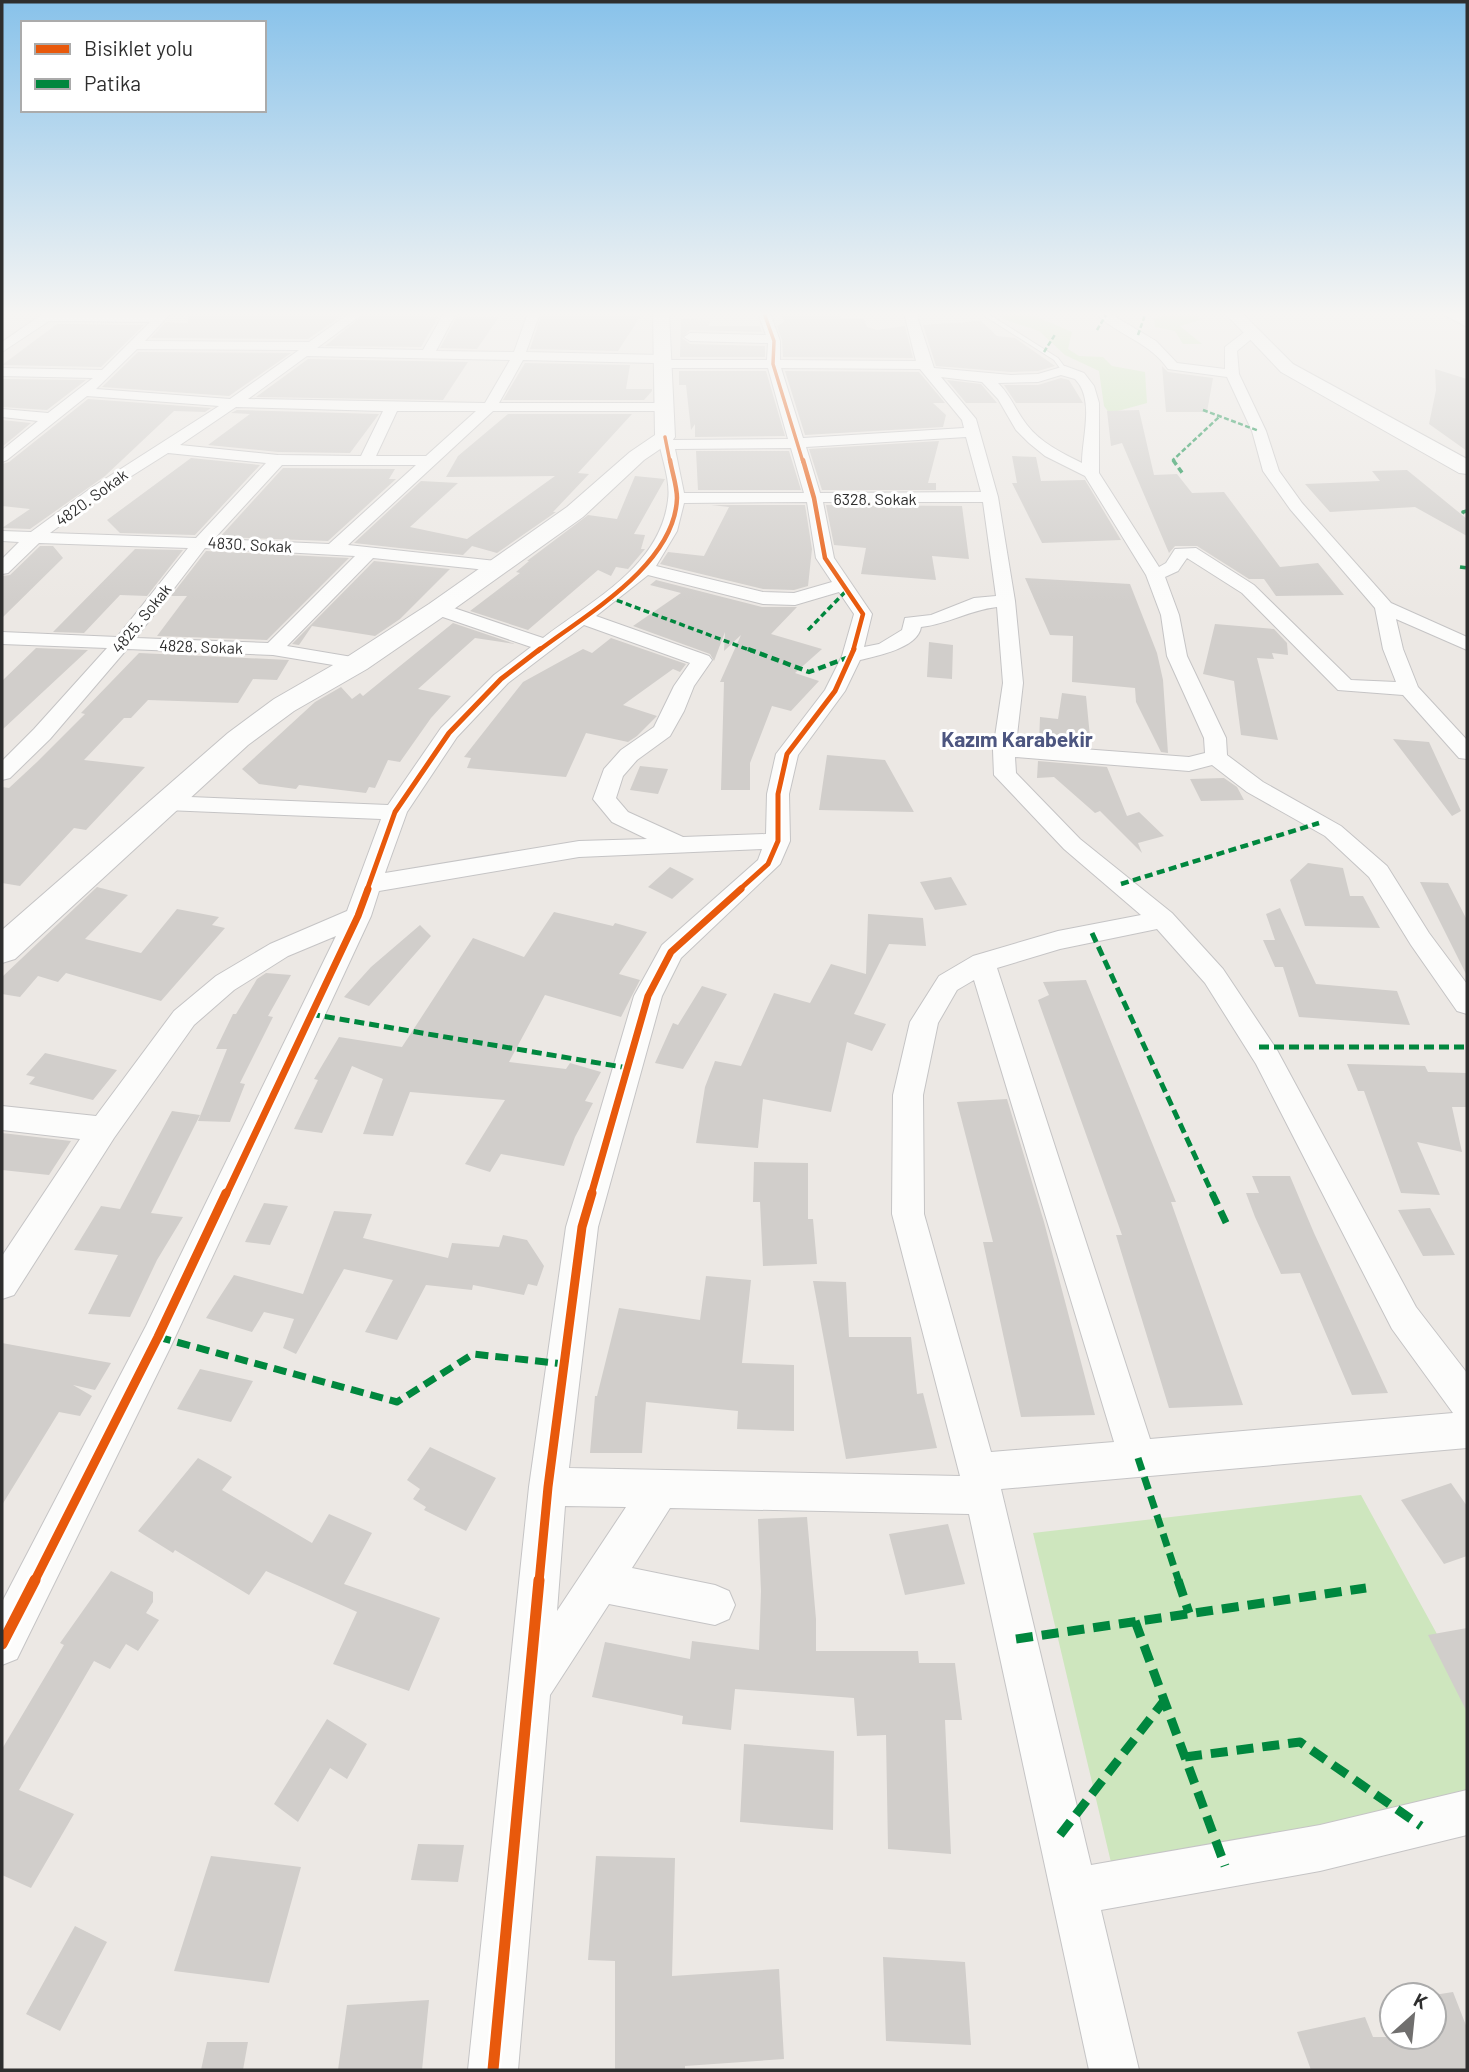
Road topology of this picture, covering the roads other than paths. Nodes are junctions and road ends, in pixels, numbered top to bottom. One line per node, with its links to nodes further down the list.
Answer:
1 (63, 410): 13 (street)
2 (221, 410): 19 (street, 4820. Sokak)
3 (391, 410): 22 (street)
4 (486, 410): 23 (street)
5 (666, 410): 17 (street)
6 (790, 410): 18 (street)
7 (962, 410): 15 (street)
8 (1011, 410): 16 (street)
9 (1093, 410): 25 (street)
10 (1249, 410): 40 (street)
11 (1362, 410): 24 (street)
12 (2, 412): 13 (street)
13 (53, 418): 20 (street)
14 (1002, 423): 16 (street)
15 (974, 424): 18 (street); 26 (street)
16 (1021, 426): 25 (street)
17 (667, 441): 18 (street); 27 (street); 34 (street)
18 (799, 443): 28 (street)
19 (162, 448): 21 (street); 30 (street, 4820. Sokak)
20 (2, 457)
21 (278, 460): 22 (street); 31 (street, 4825. Sokak)
22 (367, 460): 23 (street)
23 (433, 461): 32 (street)
24 (1467, 468)
25 (1091, 473): 37 (street)
26 (990, 497): 28 (street, 6328. Sokak); 39 (street)
27 (677, 498): 28 (street, 6328. Sokak); 36 (street)
28 (814, 498): 38 (street)
29 (2, 536): 30 (street, 4830. Sokak)
30 (35, 538): 31 (street, 4830. Sokak); 35 (street, 4820. Sokak)
31 (202, 541): 32 (street, 4830. Sokak); 44 (street, 4825. Sokak)
32 (335, 548): 33 (street, 4830. Sokak)
33 (370, 551): 34 (street, 4830. Sokak); 47 (street)
34 (496, 566): 41 (street)
35 (2, 569)
36 (645, 569): 38 (street); 42 (street)
37 (1155, 575): 50 (street); 53 (street)
38 (842, 585): 48 (street)
39 (1006, 601): 48 (street); 51 (street)
40 (1384, 607): 45 (street); 50 (street)
41 (438, 609): 46 (street); 49 (street)
42 (581, 617): 46 (street); 58 (street)
43 (2, 638): 44 (street, 4828. Sokak)
44 (122, 643): 47 (street, 4828. Sokak); 54 (street, 4825. Sokak)
45 (1467, 644)
46 (545, 645): 56 (street)
47 (273, 649): 49 (street, 4828. Sokak)
48 (852, 656): 57 (street)
49 (357, 663): 55 (street)
50 (1409, 689): 52 (street)
51 (1004, 750): 53 (street); 61 (street)
52 (1467, 752)
53 (1216, 757): 64 (street)
54 (2, 773)
55 (166, 803): 56 (street); 62 (street)
56 (395, 812): 59 (street)
57 (778, 841): 58 (street); 72 (street)
58 (681, 845): 59 (street)
59 (371, 884): 60 (street)
60 (358, 916): 66 (street); 76 (street)
61 (1163, 919): 63 (street); 68 (street)
62 (2, 950)
63 (982, 962): 70 (street); 71 (street)
64 (1467, 1004)
65 (2, 1118): 66 (street)
66 (103, 1129): 67 (street)
67 (2, 1284)
68 (1467, 1402)
69 (1467, 1430): 70 (street)
70 (1138, 1458): 71 (street)
71 (981, 1483): 73 (street); 79 (street)
72 (548, 1487): 73 (street); 77 (street)
73 (660, 1490): 74 (street)
74 (599, 1582): 75 (street); 77 (street)
75 (715, 1605)
76 (2, 1644)
77 (528, 1690): 80 (street)
78 (1467, 1814): 79 (street)
79 (1073, 1891): 81 (street)
80 (493, 2070)
81 (1114, 2070)

